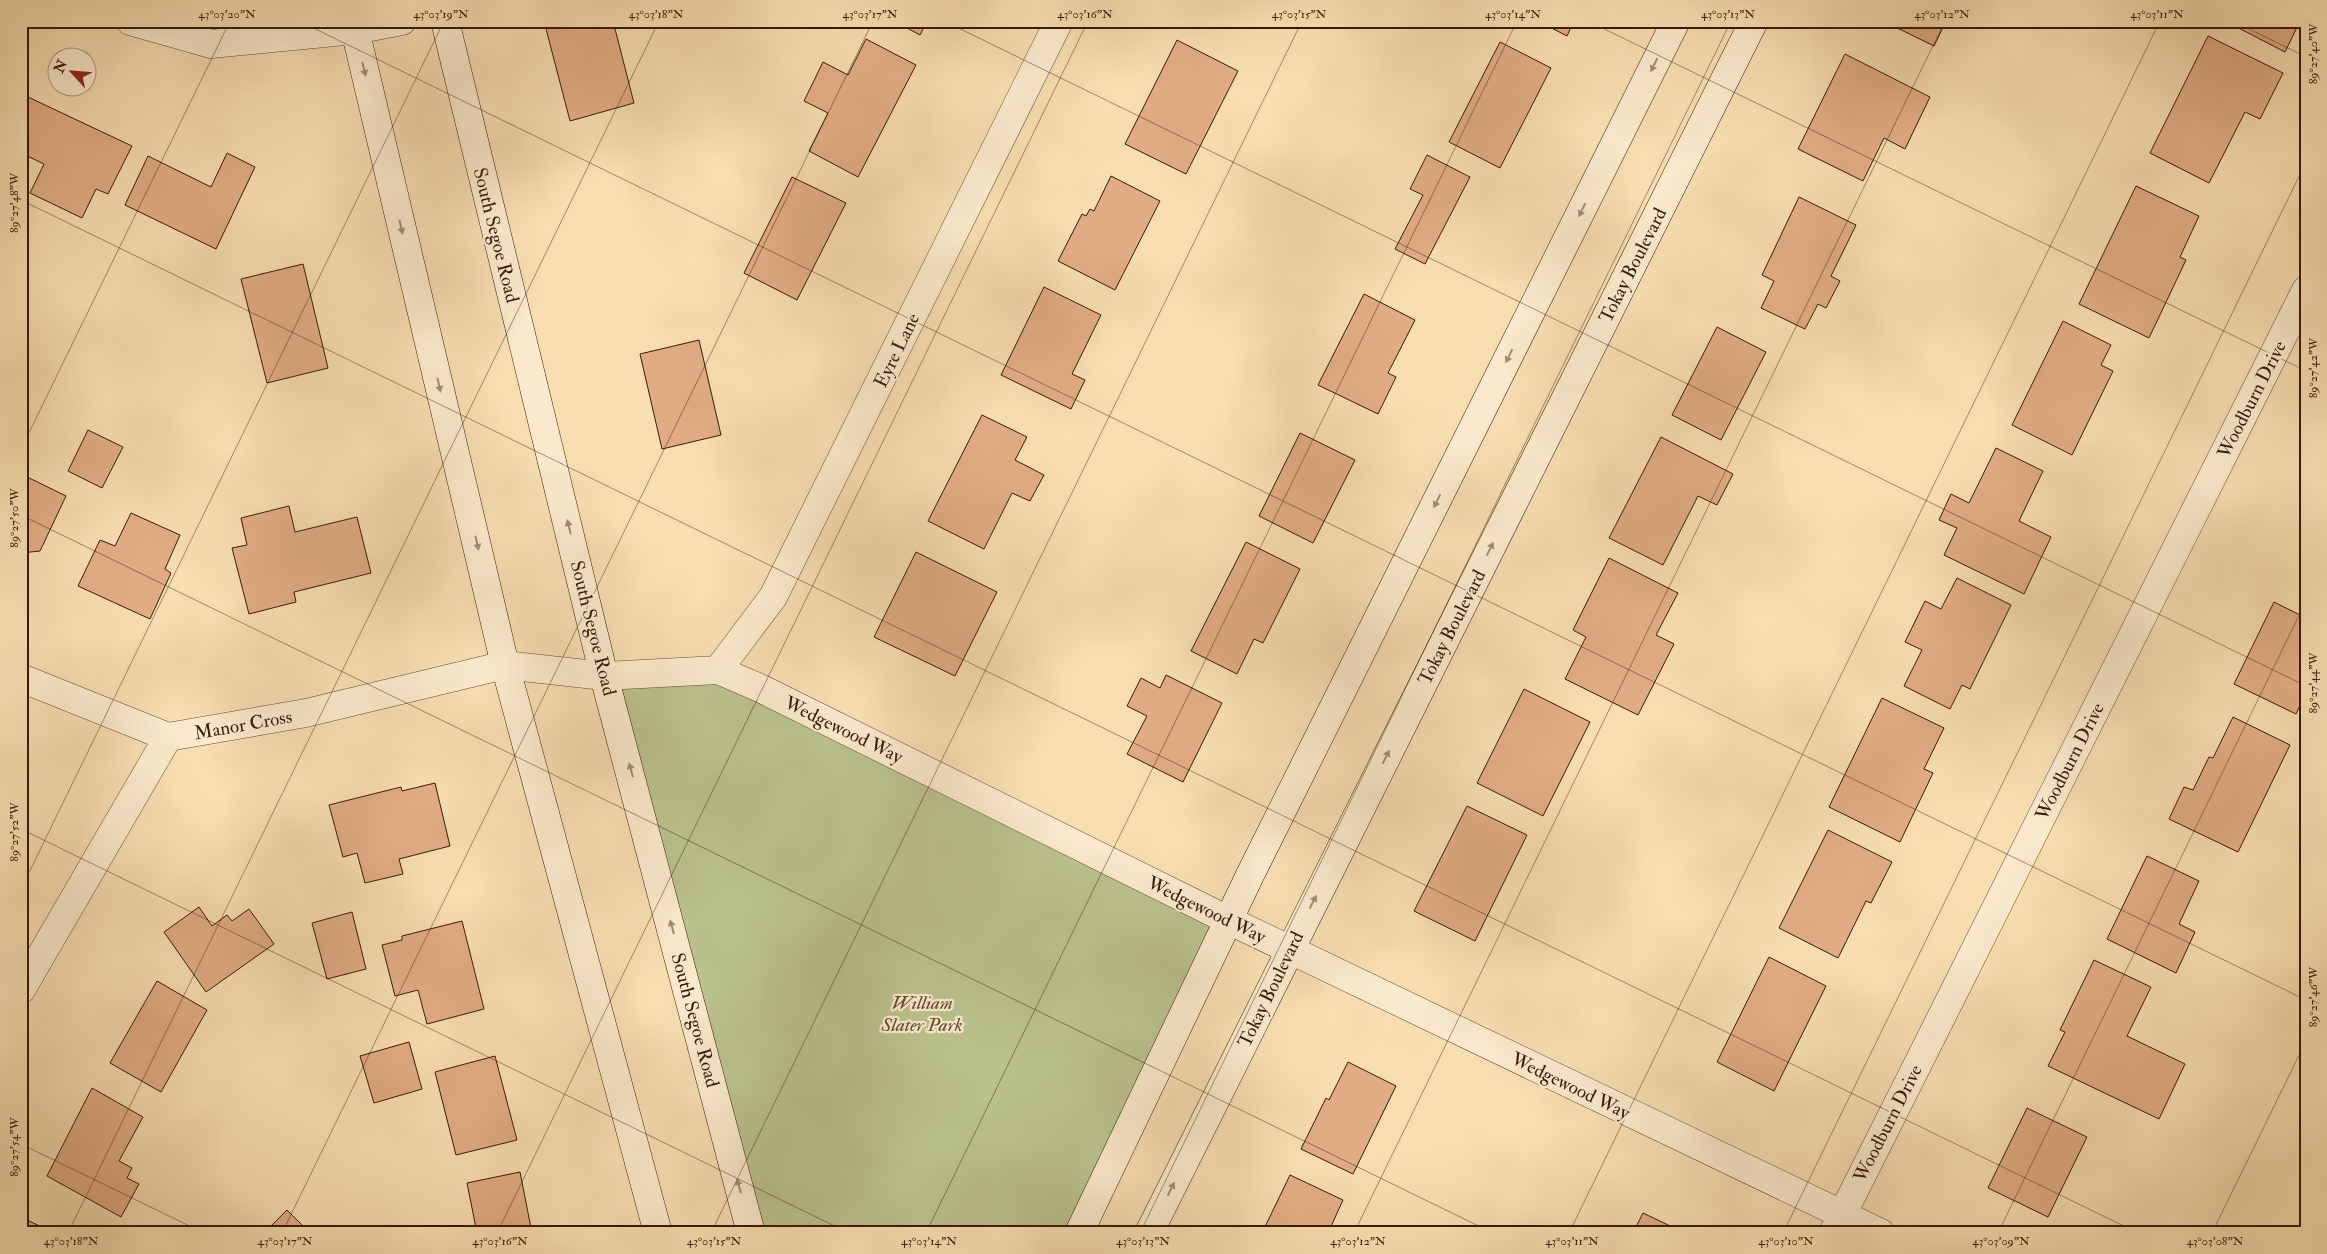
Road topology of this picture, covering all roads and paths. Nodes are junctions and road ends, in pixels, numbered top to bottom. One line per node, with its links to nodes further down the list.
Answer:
1 (130, 21): 7 (street)
2 (402, 21): 7 (street)
3 (445, 21): 11 (street, South Segoe Road, one-way to 3)
4 (1059, 21): 10 (street, Eyre Lane)
5 (1676, 21): 14 (street, one-way to 14)
6 (1754, 21): 15 (street, Tokay Boulevard, one-way to 6)
7 (354, 25): 9 (street, one-way to 9)
8 (2306, 290): 17 (street, Woodburn Drive)
9 (506, 665): 11 (street, Manor Cross); 13 (street, Manor Cross); 18 (street)
10 (718, 670): 11 (street, Wedgewood Way); 14 (street, Wedgewood Way)
11 (604, 676): 19 (street, South Segoe Road, one-way to 11)
12 (21, 678): 13 (street)
13 (168, 737): 16 (street, Manor Cross)
14 (1228, 920): 15 (street, Wedgewood Way); 20 (street)
15 (1289, 949): 17 (street, Wedgewood Way); 21 (street, Tokay Boulevard, one-way to 15)
16 (21, 990)
17 (1837, 1223): 22 (street, Wedgewood Way)
18 (658, 1233)
19 (751, 1233)
20 (1079, 1233)
21 (1149, 1233)
22 (1881, 1233)

